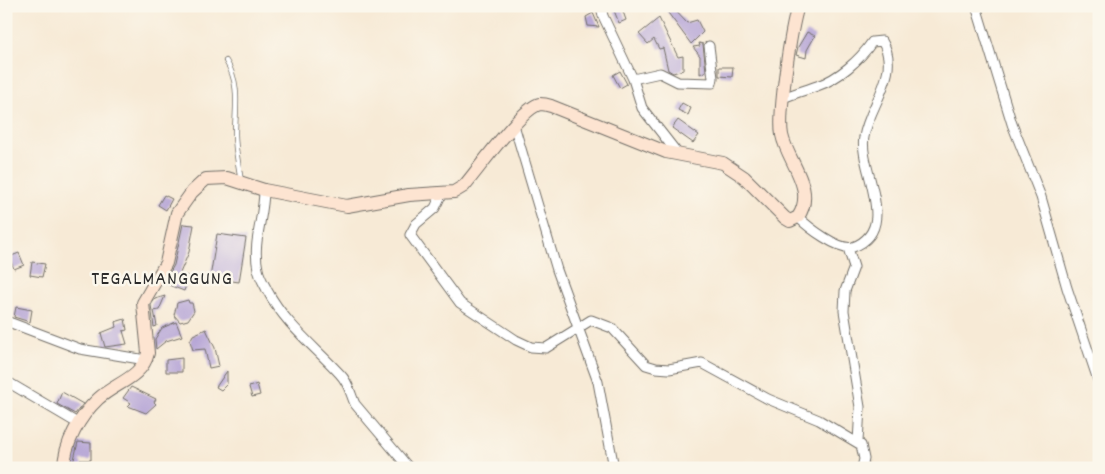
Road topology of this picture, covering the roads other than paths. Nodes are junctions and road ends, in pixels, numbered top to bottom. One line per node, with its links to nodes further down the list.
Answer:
1 (601, 6): 6 (street)
2 (798, 6): 7 (street)
3 (976, 6): 19 (street)
4 (709, 46): 6 (street)
5 (226, 61): 10 (lane)
6 (633, 79): 9 (street)
7 (784, 98): 13 (street); 14 (street)
8 (514, 125): 9 (street); 12 (street); 16 (street)
9 (678, 154): 13 (street)
10 (241, 182): 11 (street); 17 (street)
11 (264, 190): 12 (street); 23 (street)
12 (442, 193): 16 (street)
13 (798, 217): 14 (street)
14 (848, 248): 21 (street)
15 (6, 321): 17 (street)
16 (579, 326): 21 (street); 24 (street)
17 (146, 360): 20 (street)
18 (6, 381): 20 (street)
19 (1099, 383)
20 (79, 424): 22 (street)
21 (858, 442): 25 (street)
22 (64, 468)
23 (409, 468)
24 (614, 468)
25 (862, 468)

